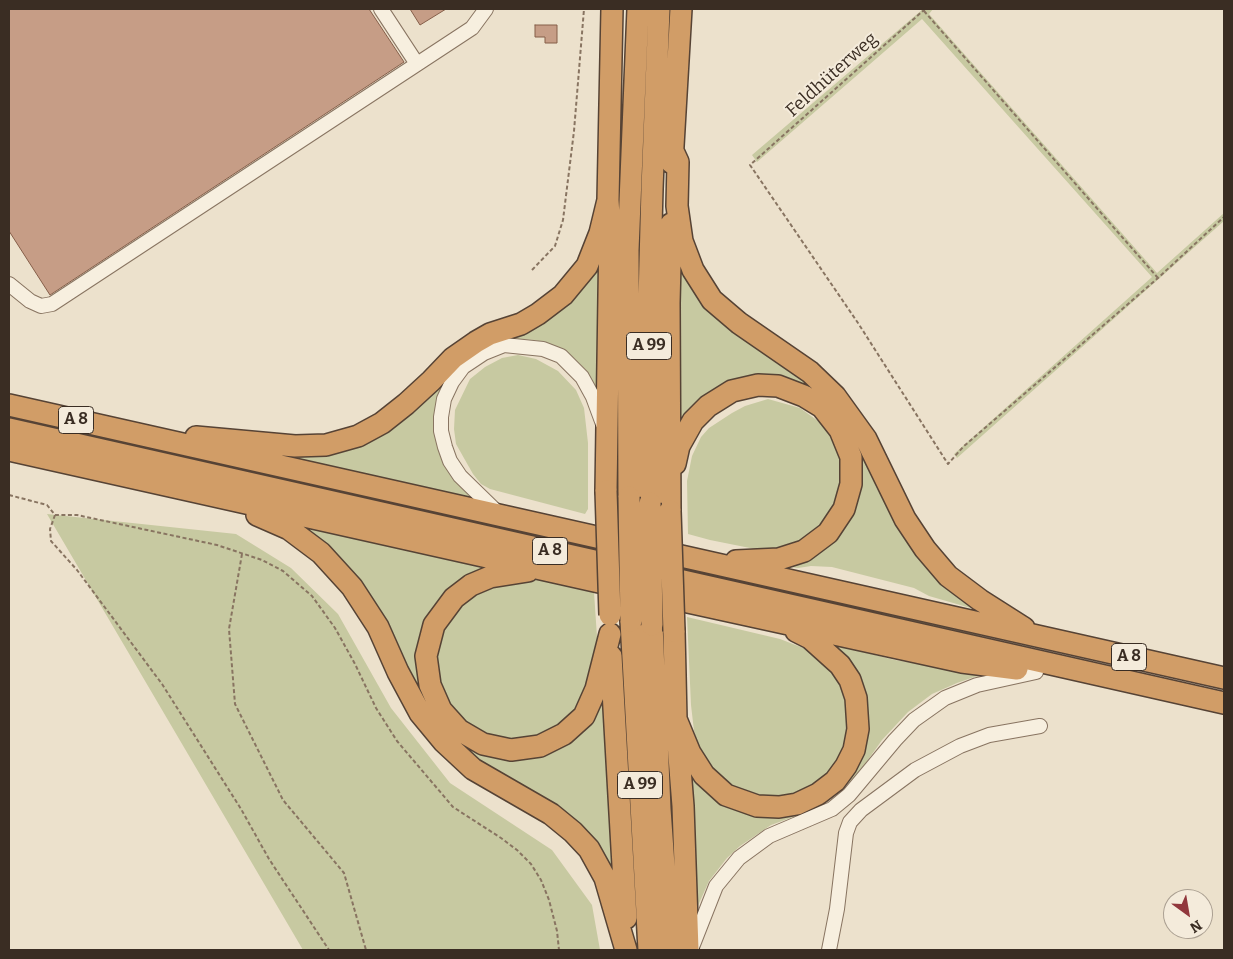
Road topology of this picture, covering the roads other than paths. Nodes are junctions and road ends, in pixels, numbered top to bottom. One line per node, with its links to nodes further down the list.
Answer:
1 (381, 9): 7 (lane)
2 (486, 9): 7 (lane)
3 (612, 9): 9 (highway)
4 (638, 9): 31 (highway, A 99, bridge)
5 (659, 9): 32 (highway, A 99, bridge)
6 (681, 9): 8 (highway)
7 (417, 64): 10 (lane)
8 (672, 149): 16 (highway); 23 (highway)
9 (608, 200): 13 (highway); 14 (highway)
10 (9, 284)
11 (9, 405): 14 (highway, A 8)
12 (9, 429): 25 (highway, A 8)
13 (606, 434): 18 (lane); 22 (highway, bridge)
14 (143, 435): 18 (highway, A 8)
15 (9, 450): 17 (highway)
16 (670, 489): 19 (highway); 28 (highway, bridge)
17 (217, 496): 20 (highway); 30 (highway)
18 (502, 517): 19 (highway, A 8)
19 (702, 562): 23 (highway, A 8)
20 (540, 569): 21 (highway); 22 (highway)
21 (778, 622): 24 (highway); 28 (highway)
22 (610, 625): 30 (highway)
23 (1034, 635): 26 (highway, A 8)
24 (1036, 672): 25 (highway); 33 (lane)
25 (1092, 674): 27 (highway, A 8)
26 (1224, 678)
27 (1224, 703)
28 (676, 719): 33 (highway)
29 (1040, 726): 34 (lane)
30 (627, 950)
31 (650, 950)
32 (670, 950)
33 (690, 950)
34 (830, 950)

